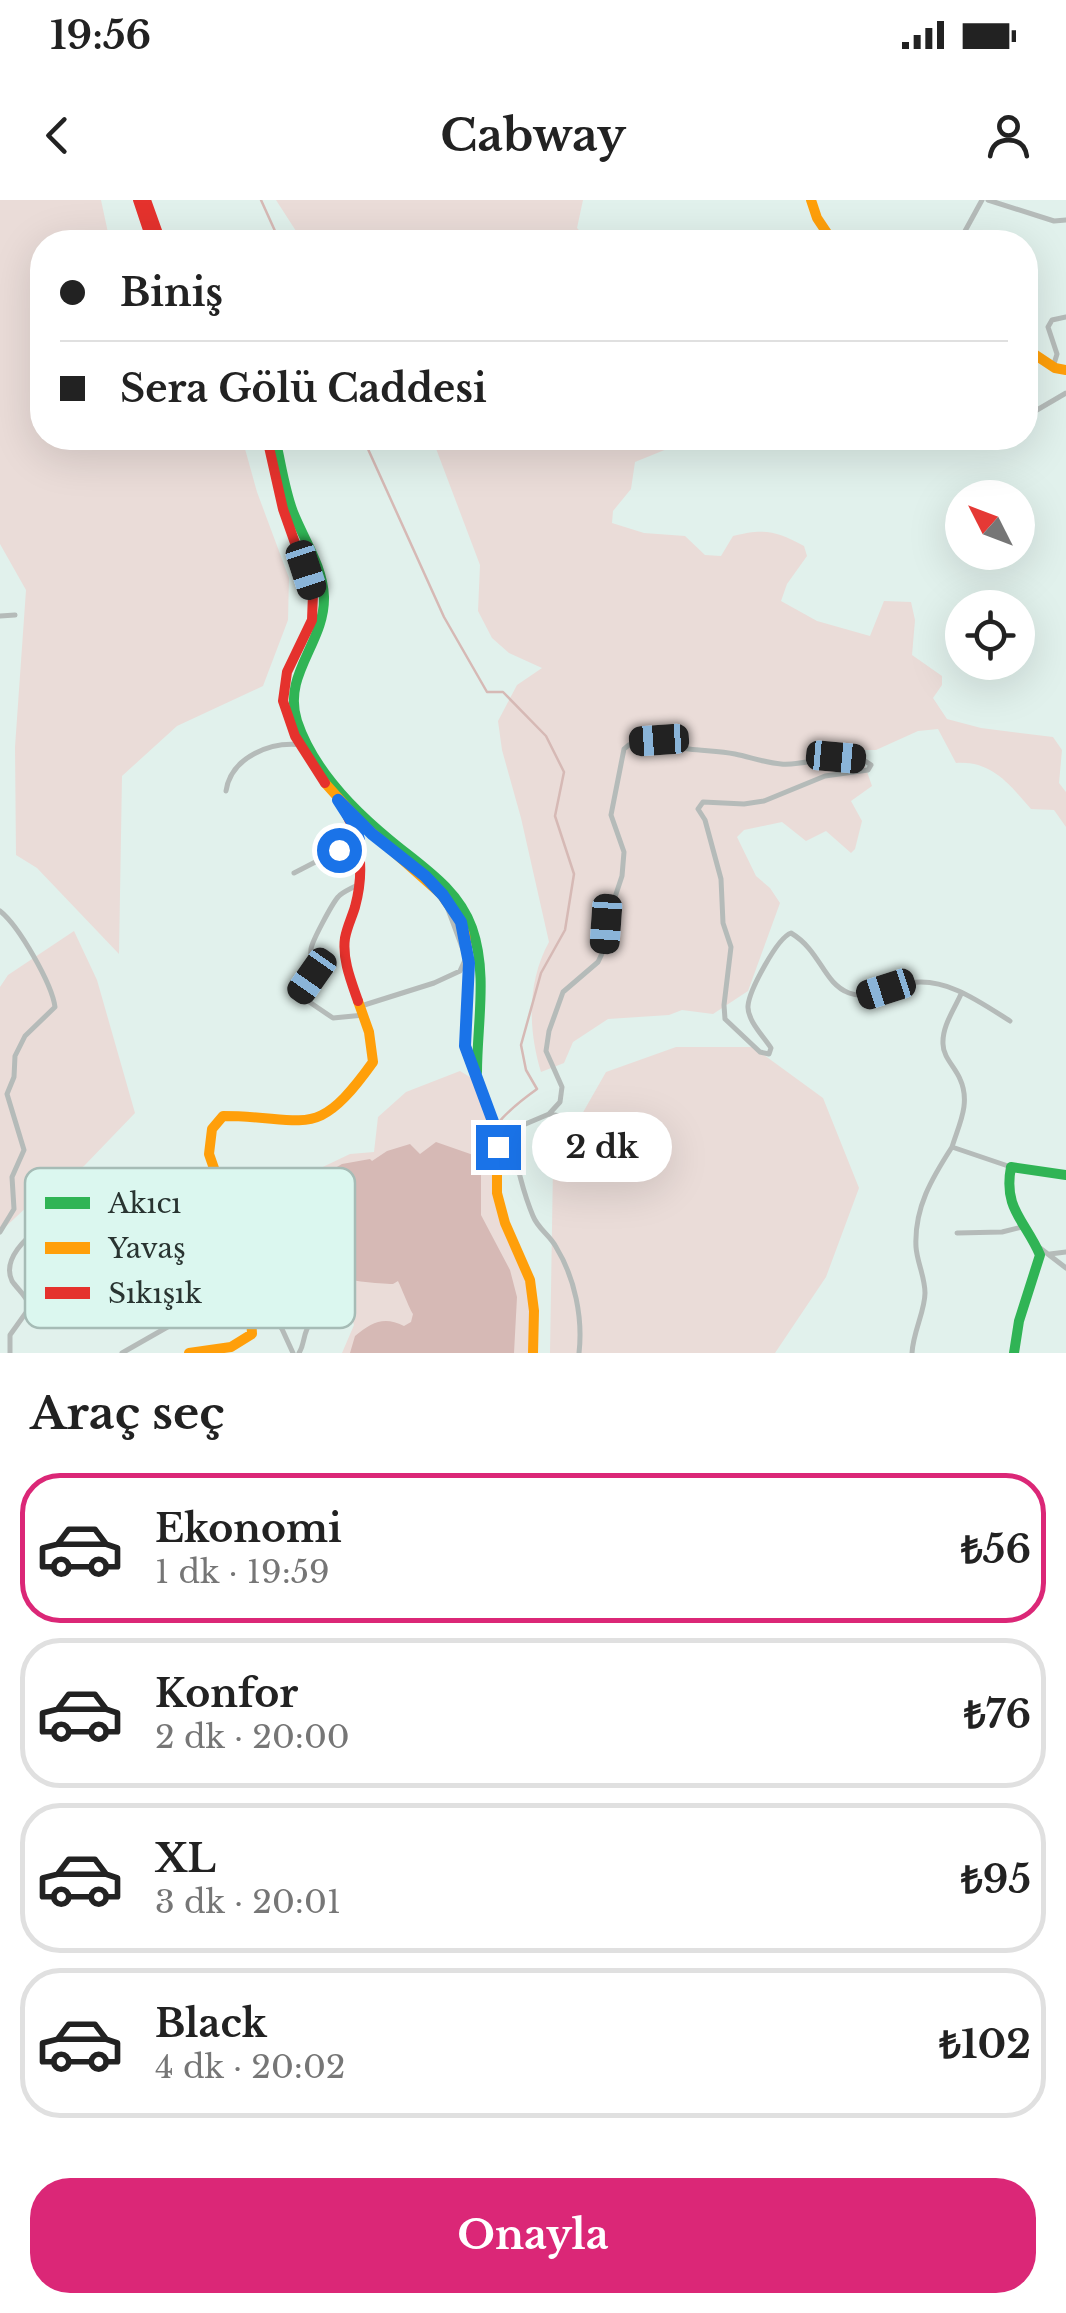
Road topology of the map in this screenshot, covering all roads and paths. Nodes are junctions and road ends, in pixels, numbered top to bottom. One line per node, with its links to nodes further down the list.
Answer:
1 (138, 200): 6 (main road)
2 (146, 200): 7 (main road)
3 (811, 200): 8 (main road)
4 (985, 200): 5 (street); 9 (street)
5 (1066, 220)
6 (148, 230)
7 (157, 230)
8 (825, 230)
9 (966, 230)
10 (1066, 316): 12 (street)
11 (1038, 357): 12 (main road)
12 (1053, 367): 13 (main road)
13 (1066, 370)
14 (1066, 393): 15 (street)
15 (1038, 409)
16 (270, 450): 20 (main road)
17 (279, 450): 20 (main road)
18 (15, 615): 19 (street)
19 (0, 616)
20 (305, 745): 21 (main road); 22 (street); 23 (main road)
21 (336, 786): 23 (main road); 26 (main road)
22 (226, 791)
23 (338, 800): 24 (main road); 28 (main road)
24 (359, 840): 25 (street); 27 (main road)
25 (294, 873)
26 (434, 874): 28 (street); 33 (main road)
27 (359, 884): 31 (main road); 31 (street)
28 (443, 895): 31 (street); 33 (main road)
29 (0, 911): 42 (street)
30 (962, 994): 32 (street); 34 (street); 37 (street)
31 (362, 1010): 39 (main road)
32 (1010, 1021)
33 (478, 1082): 36 (main road)
34 (549, 1114): 35 (street); 36 (street)
35 (546, 1129)
36 (502, 1138): 59 (main road); 60 (street)
37 (952, 1147): 38 (street); 61 (street)
38 (1011, 1167): 40 (main road); 41 (main road)
39 (214, 1168)
40 (1066, 1175)
41 (1022, 1226): 43 (street); 45 (main road)
42 (0, 1232)
43 (957, 1233)
44 (25, 1239): 49 (street)
45 (1037, 1247): 47 (street); 62 (main road)
46 (1066, 1252): 47 (street)
47 (1048, 1254): 48 (street)
48 (1066, 1268)
49 (25, 1296)
50 (25, 1314): 55 (street)
51 (166, 1328): 56 (street)
52 (252, 1328): 57 (main road)
53 (281, 1328): 58 (street)
54 (307, 1328): 58 (street)
55 (10, 1353)
56 (122, 1353)
57 (189, 1353)
58 (296, 1353)
59 (534, 1353)
60 (579, 1353)
61 (912, 1353)
62 (1014, 1353)

